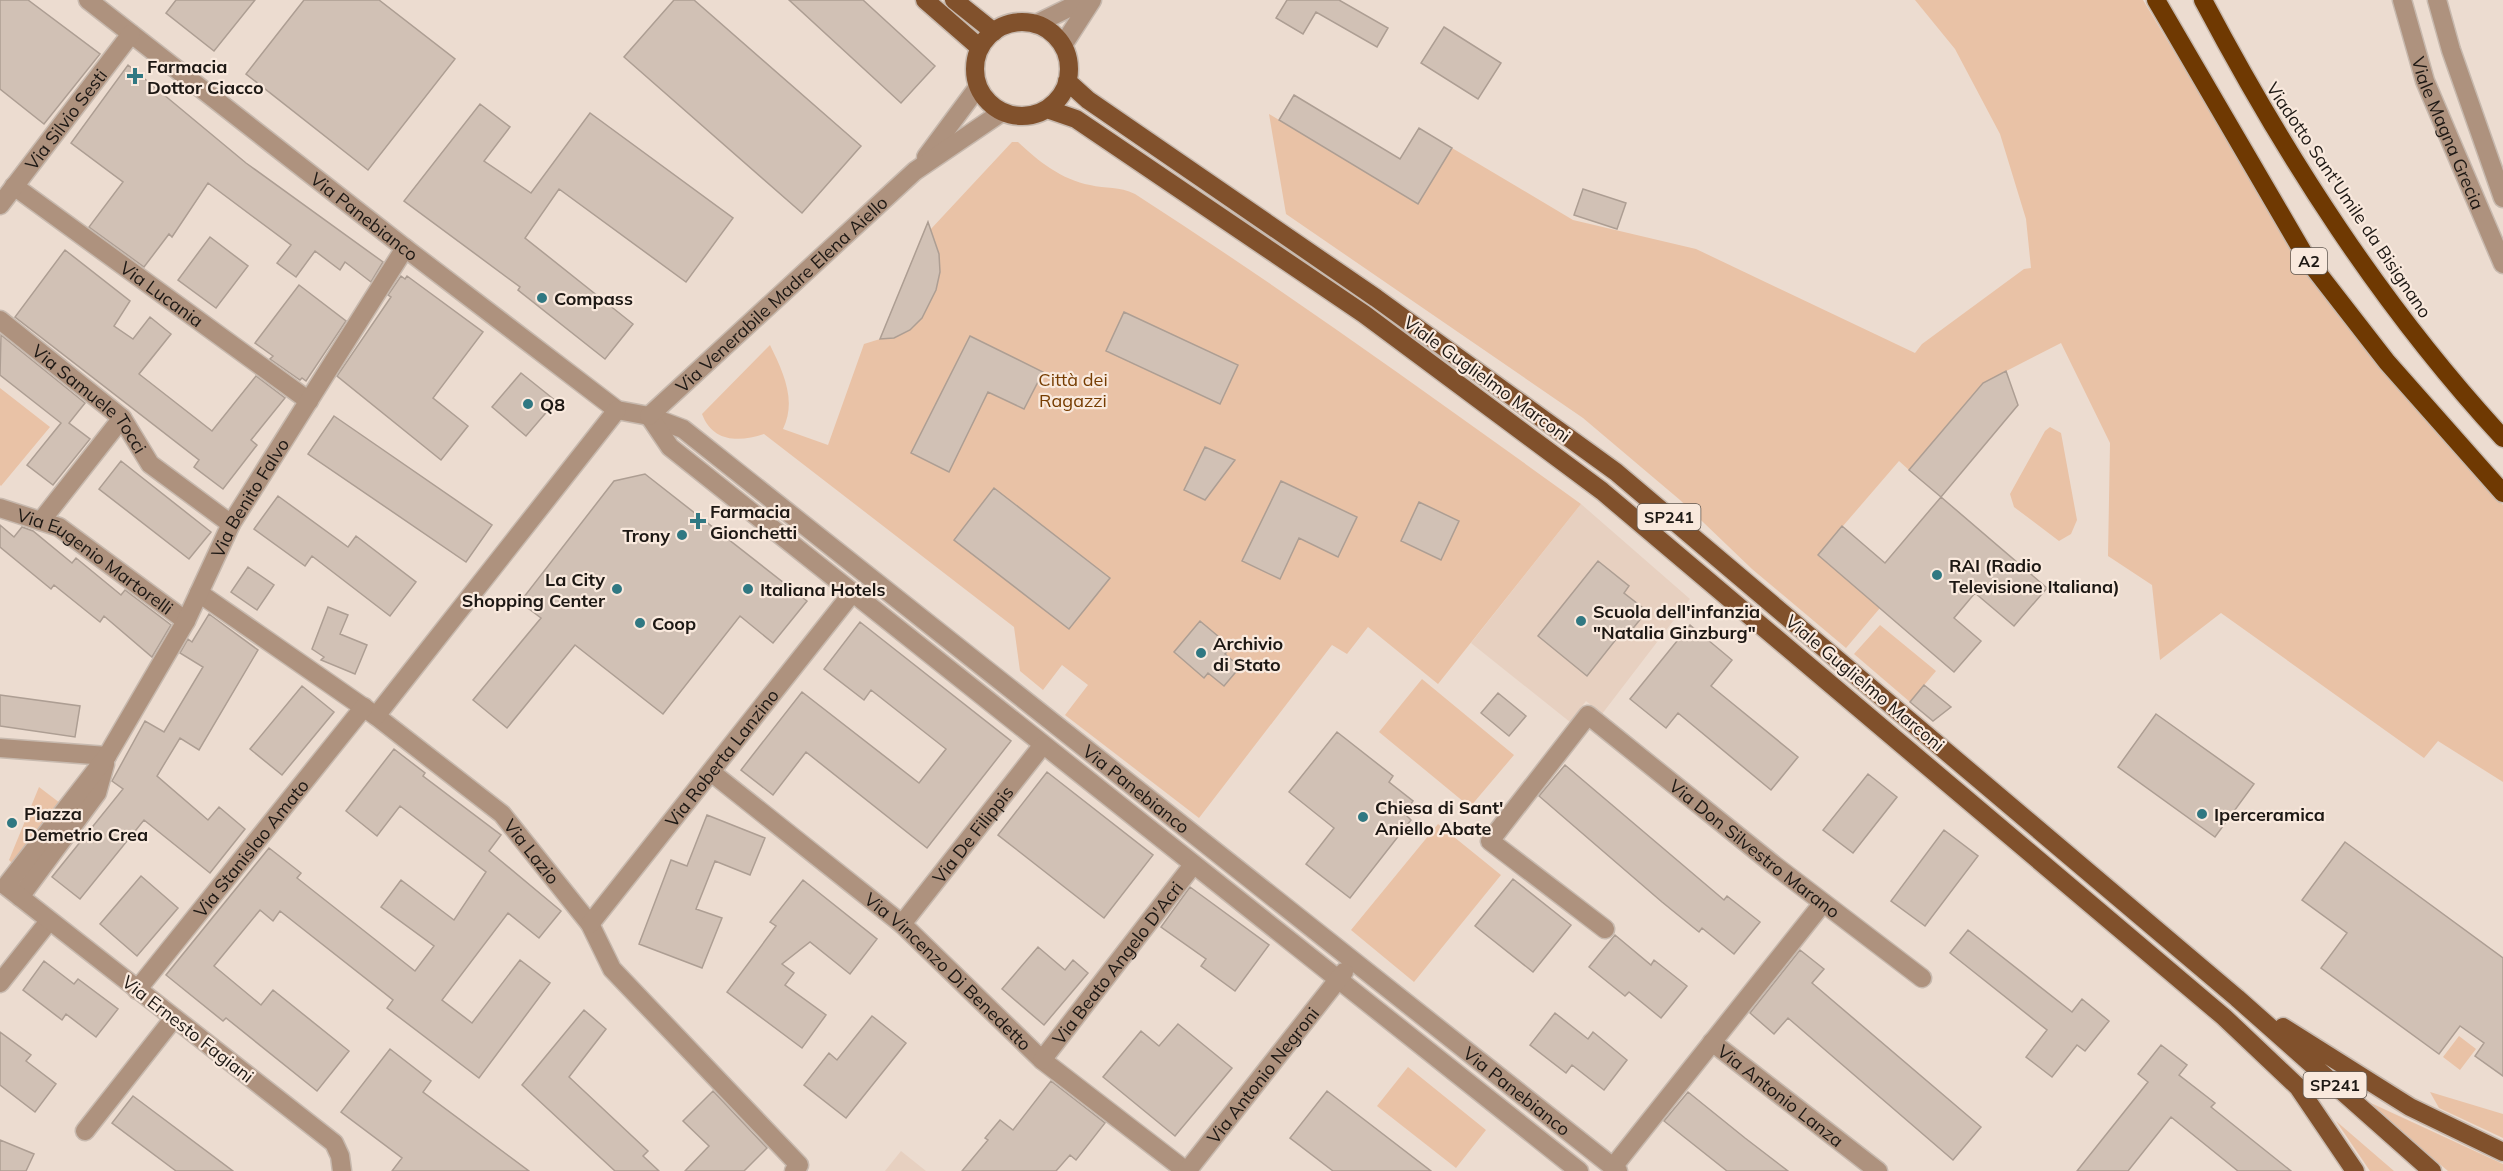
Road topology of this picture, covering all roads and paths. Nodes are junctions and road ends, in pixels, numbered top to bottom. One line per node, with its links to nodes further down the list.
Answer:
1 (88, 0): 12 (street, Via Panebianco)
2 (925, 0): 14 (main road)
3 (954, 0): 11 (main road)
4 (1085, 0): 10 (street)
5 (1092, 0): 13 (street)
6 (2156, 0): 31 (highway, A2)
7 (2203, 0): 30 (highway, Viadotto Sant'Umile da Bisignano / A2)
8 (2402, 0): 24 (street, Viale Magna Grecia)
9 (2437, 0): 21 (street, Viale Magna Grecia)
10 (1036, 24): 11 (main road); 13 (main road)
11 (994, 32): 14 (main road)
12 (131, 34): 20 (street, Via Silvio Sesti); 23 (street, Via Panebianco)
13 (1063, 45): 15 (main road)
14 (980, 48): 16 (main road)
15 (1067, 81): 17 (main road); 55 (main road, Viale Guglielmo Marconi / SP241)
16 (978, 87): 18 (main road); 19 (street, Via Venerabile Madre Elena Aiello)
17 (1047, 109): 18 (main road); 67 (main road, Viale Guglielmo Marconi)
18 (1002, 112): 19 (street, Via Venerabile Madre Elena Aiello)
19 (915, 171): 28 (street, Via Venerabile Madre Elena Aiello)
20 (14, 186): 22 (street, Via Silvio Sesti); 26 (street, Via Lucania)
21 (2503, 198)
22 (0, 205)
23 (405, 248): 26 (street, Via Benito Falvo); 27 (street, Via Panebianco)
24 (2503, 264)
25 (0, 320): 29 (street, Via Samuele Tocci)
26 (309, 401): 34 (street, Via Benito Falvo)
27 (617, 410): 28 (street, Via Panebianco); 38 (street, Via Stanislao Amato)
28 (649, 416): 35 (street, Via Panebianco); 50 (street, Via Panebianco)
29 (122, 418): 33 (street); 34 (street, Via Samuele Tocci)
30 (2503, 438)
31 (2503, 494)
32 (0, 508): 33 (street, Via Eugenio Martorelli)
33 (41, 521): 37 (street, Via Eugenio Martorelli)
34 (231, 524): 36 (street, Via Benito Falvo)
35 (853, 592): 39 (street, Via Panebianco); 42 (street, Via Roberta Lanzino)
36 (199, 593): 37 (street, Via Benito Falvo); 38 (street, Via Lazio)
37 (186, 621): 41 (street, Via Benito Falvo)
38 (370, 712): 47 (street, Via Lazio); 54 (street, Via Stanislao Amato)
39 (1042, 746): 43 (street, Via Panebianco); 48 (street, Via De Filippis)
40 (0, 748): 41 (street)
41 (107, 756): 44 (street, Via Benito Falvo)
42 (711, 772): 47 (street, Via Roberta Lanzino); 48 (street, Via Vincenzo Di Benedetto)
43 (1193, 866): 52 (street, Via Panebianco); 58 (street, Via Beato Angelo D'Acri)
44 (20, 897): 46 (street, Via Ernesto Fagiani)
45 (1822, 903): 49 (street, Via Don Silvestro Marano); 51 (street, Via Don Silvestro Marano); 57 (street, Via Antonio Lanza)
46 (49, 921): 53 (street); 54 (street, Via Ernesto Fagiani)
47 (590, 924): 63 (street, Via Lazio)
48 (902, 924): 58 (street, Via Vincenzo Di Benedetto)
49 (1605, 930)
50 (1352, 962): 52 (street, Via Antonio Negroni); 61 (street, Via Panebianco)
51 (1922, 978)
52 (1338, 980): 64 (street, Via Antonio Negroni); 65 (street, Via Panebianco)
53 (0, 983)
54 (137, 990): 56 (street, Via Ernesto Fagiani)
55 (2237, 998): 60 (main road); 68 (main road, Viale Guglielmo Marconi / SP241)
56 (174, 1018): 59 (street); 62 (street, Via Ernesto Fagiani)
57 (1712, 1042): 61 (street, Via Antonio Lanza); 66 (street, Via Antonio Lanza)
58 (1042, 1060): 64 (street, Via Vincenzo Di Benedetto)
59 (86, 1131)
60 (2503, 1152)
61 (1615, 1169)
62 (342, 1171)
63 (794, 1171)
64 (1187, 1171)
65 (1579, 1171)
66 (1878, 1171)
67 (2355, 1171)
68 (2432, 1171)

